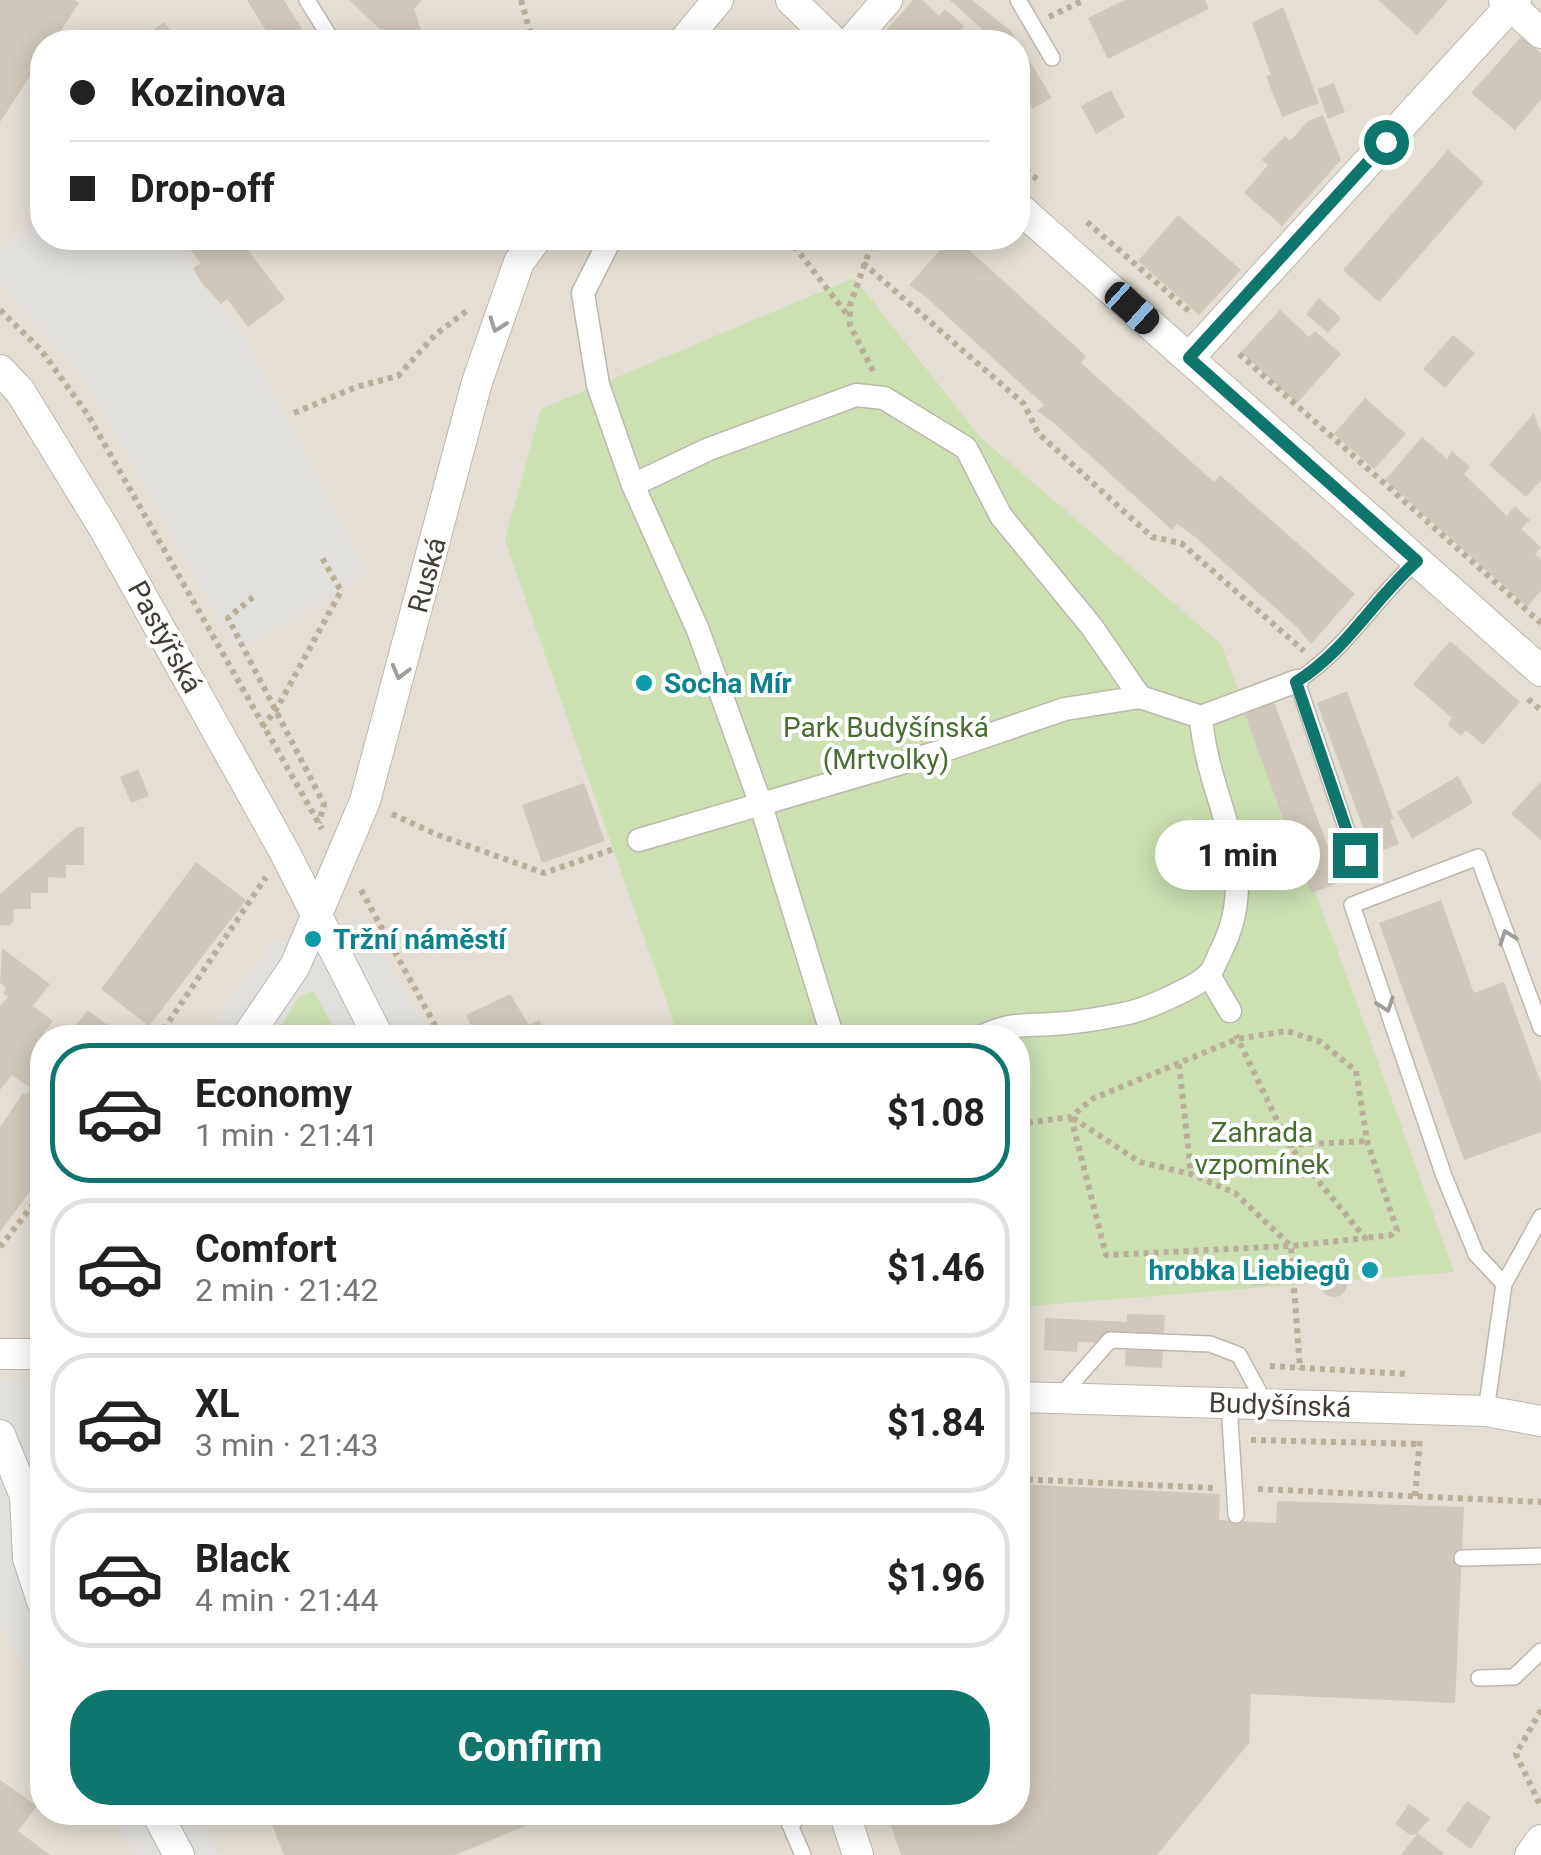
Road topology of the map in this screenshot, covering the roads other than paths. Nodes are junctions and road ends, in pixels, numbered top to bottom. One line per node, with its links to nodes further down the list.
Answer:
1 (306, 0): 7 (lane)
2 (718, 0): 8 (street)
3 (791, 0): 9 (street)
4 (886, 0): 10 (street)
5 (1018, 0): 12 (lane)
6 (1510, 2): 11 (street); 16 (street)
7 (325, 30)
8 (693, 30)
9 (822, 30)
10 (861, 30)
11 (1541, 33)
12 (1052, 58)
13 (1030, 217): 16 (street)
14 (528, 250): 27 (street, Ruská, one-way to 27)
15 (605, 250): 18 (street)
16 (1189, 358): 19 (street)
17 (0, 370): 27 (street, Pastýřská)
18 (633, 486): 22 (street); 24 (street)
19 (1417, 561): 20 (street); 21 (lane)
20 (1541, 671)
21 (1296, 682): 23 (street); 26 (lane)
22 (1140, 697): 23 (street); 24 (street)
23 (1201, 717): 28 (street)
24 (760, 802): 25 (street); 32 (street)
25 (639, 840)
26 (1355, 855)
27 (316, 913): 30 (street); 31 (street, Pastýřská)
28 (1209, 975): 29 (street); 33 (street)
29 (1230, 1011)
30 (255, 1025)
31 (372, 1025)
32 (829, 1025)
33 (1002, 1025)
34 (1541, 1028): 36 (lane, one-way to 36)
35 (1541, 1218): 36 (lane)
36 (1504, 1284): 43 (lane)
37 (0, 1354): 38 (street)
38 (30, 1354)
39 (1030, 1398): 40 (street, Budyšínská)
40 (1058, 1399): 41 (street, Budyšínská); 42 (lane)
41 (1229, 1404): 42 (street, Budyšínská); 46 (lane)
42 (1266, 1405): 43 (street, Budyšínská)
43 (1486, 1412): 44 (street, Budyšínská)
44 (1541, 1422)
45 (0, 1435): 49 (street)
46 (1236, 1515)
47 (1541, 1556): 48 (lane)
48 (1462, 1558)
49 (30, 1564)
50 (1541, 1651): 51 (lane)
51 (1479, 1678)
52 (163, 1825): 56 (street)
53 (790, 1825): 57 (lane)
54 (848, 1825): 58 (street)
55 (1541, 1840): 59 (street)
56 (178, 1855)
57 (803, 1855)
58 (858, 1855)
59 (1530, 1855)

